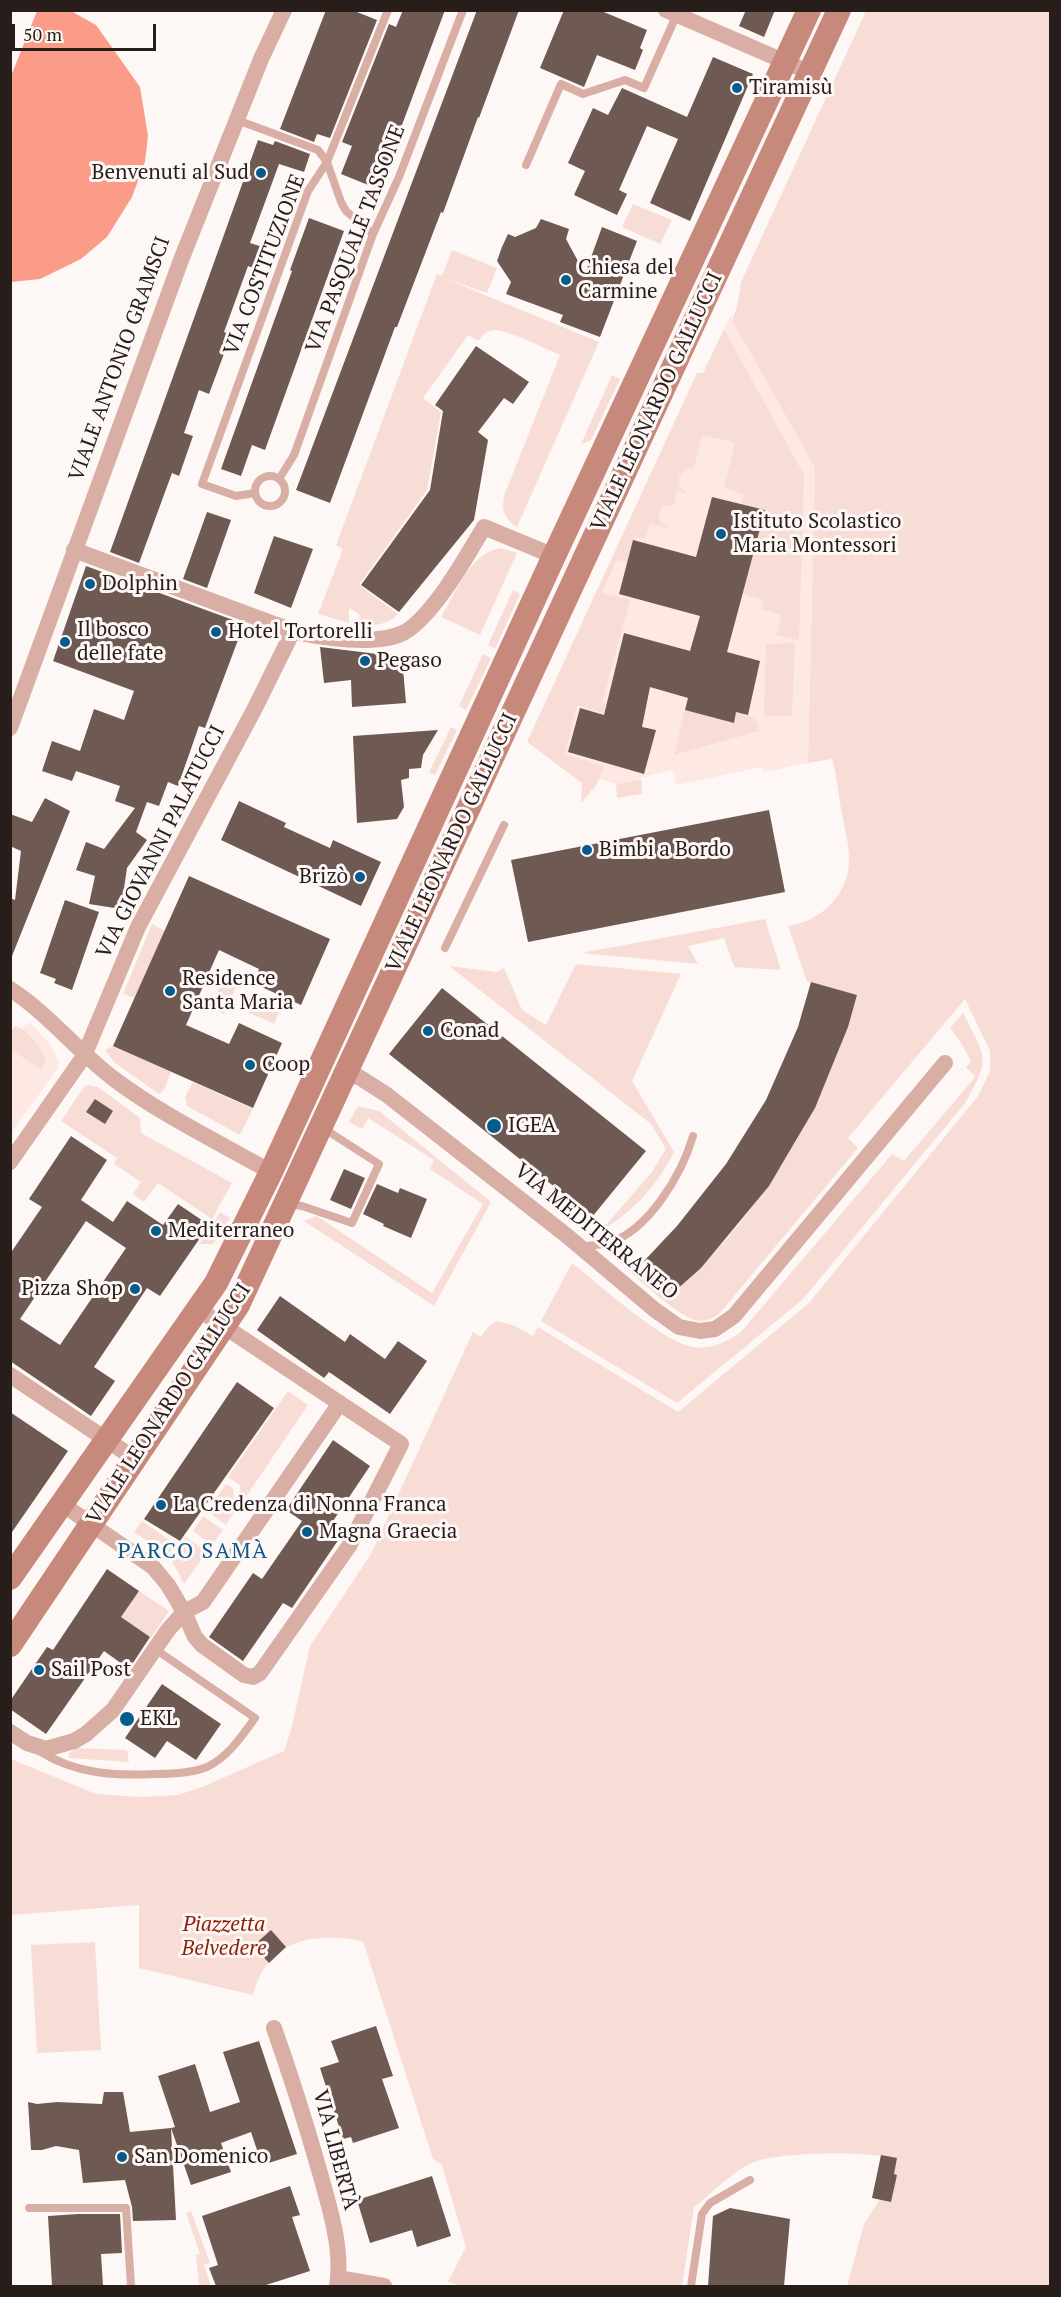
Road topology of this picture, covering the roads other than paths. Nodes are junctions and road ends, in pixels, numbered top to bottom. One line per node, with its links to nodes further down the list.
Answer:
1 (284, 10): 9 (street, VIALE ANTONIO GRAMSCI)
2 (388, 10): 10 (lane, VIA COSTITUZIONE)
3 (463, 10): 12 (lane, VIA PASQUALE TASSONE)
4 (809, 10): 7 (street, VIALE LEONARDO GALLUCCI)
5 (839, 10): 8 (street, VIALE LEONARDO GALLUCCI)
6 (674, 12): 7 (street); 11 (lane)
7 (785, 62): 8 (street); 16 (street, VIALE LEONARDO GALLUCCI)
8 (811, 73): 24 (street, VIALE LEONARDO GALLUCCI)
9 (237, 120): 10 (lane); 15 (street, VIALE ANTONIO GRAMSCI)
10 (327, 162): 12 (lane); 14 (lane, VIA COSTITUZIONE)
11 (526, 165)
12 (373, 234): 13 (lane, VIA PASQUALE TASSONE)
13 (279, 479): 14 (lane); 14 (lane)
14 (255, 493)
15 (74, 550): 17 (street); 18 (street, VIALE ANTONIO GRAMSCI)
16 (554, 556): 17 (street); 28 (street, VIALE LEONARDO GALLUCCI)
17 (293, 631): 22 (street, VIA GIOVANNI PALATUCCI)
18 (10, 728)
19 (504, 825): 20 (lane)
20 (445, 948)
21 (16, 992): 22 (street)
22 (84, 1056): 27 (street, VIA GIOVANNI PALATUCCI); 28 (street)
23 (945, 1063): 30 (street, VIA MEDITERRANEO)
24 (345, 1075): 25 (street, VIALE LEONARDO GALLUCCI); 30 (street, VIA MEDITERRANEO)
25 (321, 1127): 29 (street, VIALE LEONARDO GALLUCCI); 29 (lane)
26 (693, 1137): 30 (lane)
27 (10, 1162)
28 (271, 1172): 31 (street, VIALE LEONARDO GALLUCCI)
29 (286, 1203): 32 (street, VIALE LEONARDO GALLUCCI)
30 (579, 1247)
31 (198, 1309): 32 (street); 35 (street, VIALE LEONARDO GALLUCCI)
32 (225, 1326): 34 (street); 36 (street, VIALE LEONARDO GALLUCCI)
33 (10, 1375): 35 (street)
34 (340, 1403): 40 (street); 40 (street)
35 (108, 1440): 36 (street); 37 (street, VIALE LEONARDO GALLUCCI)
36 (135, 1459): 38 (street, VIALE LEONARDO GALLUCCI)
37 (62, 1504): 38 (street); 39 (street, VIALE LEONARDO GALLUCCI)
38 (92, 1523): 40 (street); 41 (street, VIALE LEONARDO GALLUCCI)
39 (10, 1578)
40 (184, 1612): 42 (street)
41 (10, 1645)
42 (155, 1649): 44 (street); 44 (lane)
43 (10, 1732): 44 (street)
44 (27, 1743)
45 (274, 2028): 48 (street, VIA LIBERTÀ)
46 (750, 2180): 51 (lane)
47 (29, 2208): 49 (lane)
48 (337, 2282): 50 (street)
49 (131, 2286)
50 (384, 2286)
51 (691, 2286)

